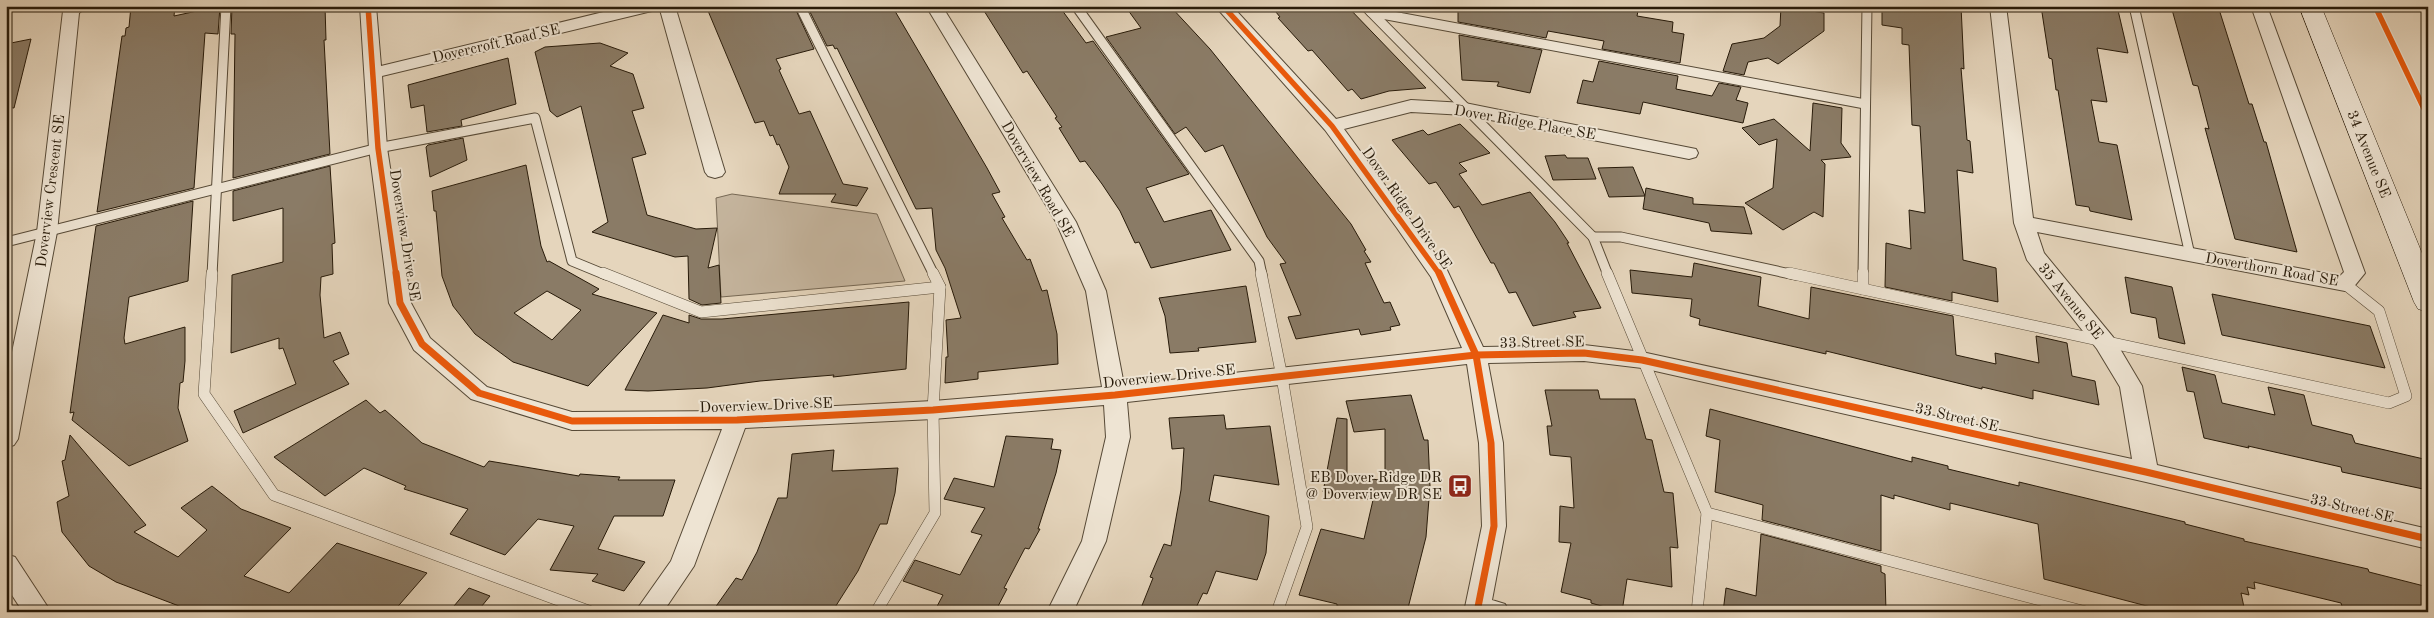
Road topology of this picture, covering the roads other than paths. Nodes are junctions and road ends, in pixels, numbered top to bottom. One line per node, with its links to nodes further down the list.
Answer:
1 (80, 6): 25 (street, Doverview Crescent SE)
2 (226, 6): 23 (lane)
3 (368, 6): 16 (street, Doverview Drive SE)
4 (650, 6): 16 (street, Dovercroft Road SE)
5 (667, 6): 22 (street)
6 (800, 6): 30 (lane)
7 (934, 6): 37 (street, Doverview Road SE)
8 (1076, 6): 36 (lane)
9 (1223, 6): 19 (street, Dover Ridge Drive SE)
10 (1867, 6): 17 (lane)
11 (1998, 6): 24 (street, 35 Avenue SE)
12 (2134, 6): 28 (lane)
13 (2259, 6): 29 (street, Doverthorn Road SE)
14 (2310, 6): 32 (street, 34 Avenue SE)
15 (1368, 9): 17 (lane); 18 (lane)
16 (372, 73): 20 (street, Doverview Drive SE)
17 (1865, 104): 31 (lane)
18 (1465, 109): 19 (street, Dover Ridge Place SE); 21 (street, Dover Ridge Place SE); 26 (lane)
19 (1332, 126): 34 (street, Dover Ridge Drive SE)
20 (378, 148): 23 (lane); 30 (lane); 39 (street, Doverview Drive SE)
21 (1689, 154)
22 (715, 172)
23 (218, 189): 25 (lane); 47 (lane)
24 (2024, 223): 28 (street, Doverthorn Road SE); 33 (street, 35 Avenue SE)
25 (47, 232): 27 (lane); 40 (street, Doverview Crescent SE)
26 (1593, 237): 31 (lane); 35 (lane)
27 (6, 242)
28 (2190, 255): 29 (street, Doverthorn Road SE)
29 (2345, 284): 33 (lane)
30 (940, 287): 38 (lane)
31 (1863, 290): 33 (lane)
32 (2428, 302)
33 (2105, 343): 41 (street, 35 Avenue SE)
34 (1476, 355): 35 (street, 33 Street SE); 36 (street, Doverview Drive SE); 45 (street, Dover Ridge Drive SE)
35 (1642, 360): 41 (street, 33 Street SE); 42 (lane)
36 (1282, 377): 37 (street, Doverview Drive SE); 51 (lane)
37 (1115, 395): 38 (street, Doverview Drive SE); 50 (street, Doverview Road SE)
38 (933, 410): 39 (street, Doverview Drive SE); 49 (lane)
39 (737, 420): 48 (street)
40 (6, 440)
41 (2146, 472): 43 (street, 33 Street SE)
42 (1707, 513): 52 (lane); 53 (lane)
43 (2428, 539)
44 (6, 565): 46 (street)
45 (1484, 610)
46 (38, 612)
47 (591, 612)
48 (648, 612)
49 (876, 612)
50 (1060, 612)
51 (1277, 612)
52 (1698, 612)
53 (2086, 612)

